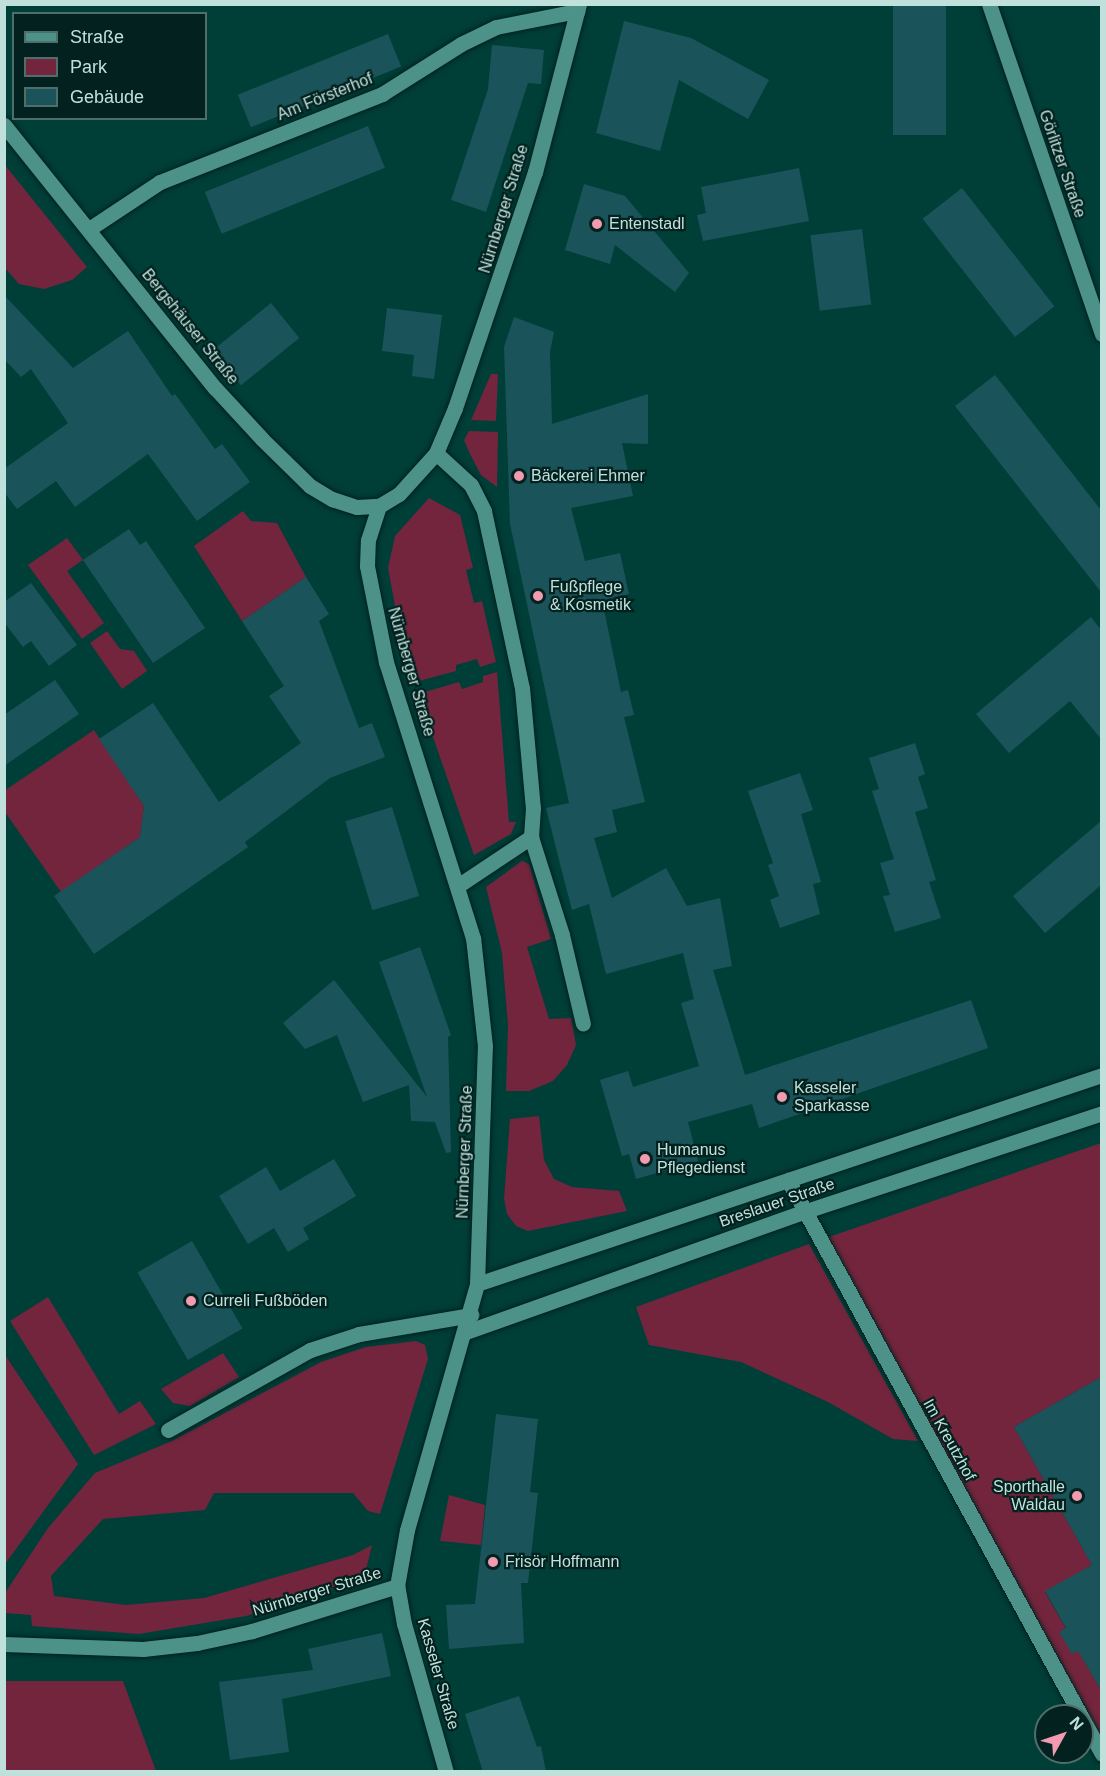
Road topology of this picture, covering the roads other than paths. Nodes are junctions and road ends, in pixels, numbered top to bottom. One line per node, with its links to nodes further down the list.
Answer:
1 (989, 4): 5 (street, Görlitzer Straße)
2 (578, 8): 4 (street, Am Försterhof); 6 (street, Nürnberger Straße)
3 (4, 125): 4 (street, Bergshäuser Straße)
4 (89, 229): 7 (street, Bergshäuser Straße)
5 (1101, 334)
6 (436, 453): 7 (street, Nürnberger Straße); 8 (street)
7 (380, 506): 9 (street, Nürnberger Straße)
8 (531, 837): 9 (street); 10 (street)
9 (459, 885): 15 (street, Nürnberger Straße)
10 (583, 1024)
11 (1101, 1075): 13 (street, Breslauer Straße)
12 (1101, 1113): 14 (street, Breslauer Straße)
13 (788, 1180): 14 (street, Im Kreutzhof); 15 (street, Breslauer Straße)
14 (803, 1212): 17 (street, Breslauer Straße); 21 (street, Im Kreutzhof)
15 (477, 1284): 16 (street, Nürnberger Straße)
16 (471, 1315): 17 (street, Nürnberger Straße); 18 (street)
17 (466, 1332): 19 (street, Nürnberger Straße)
18 (168, 1430)
19 (397, 1586): 20 (street, Nürnberger Straße); 22 (street, Kasseler Straße)
20 (4, 1644)
21 (1074, 1704)
22 (446, 1772)

